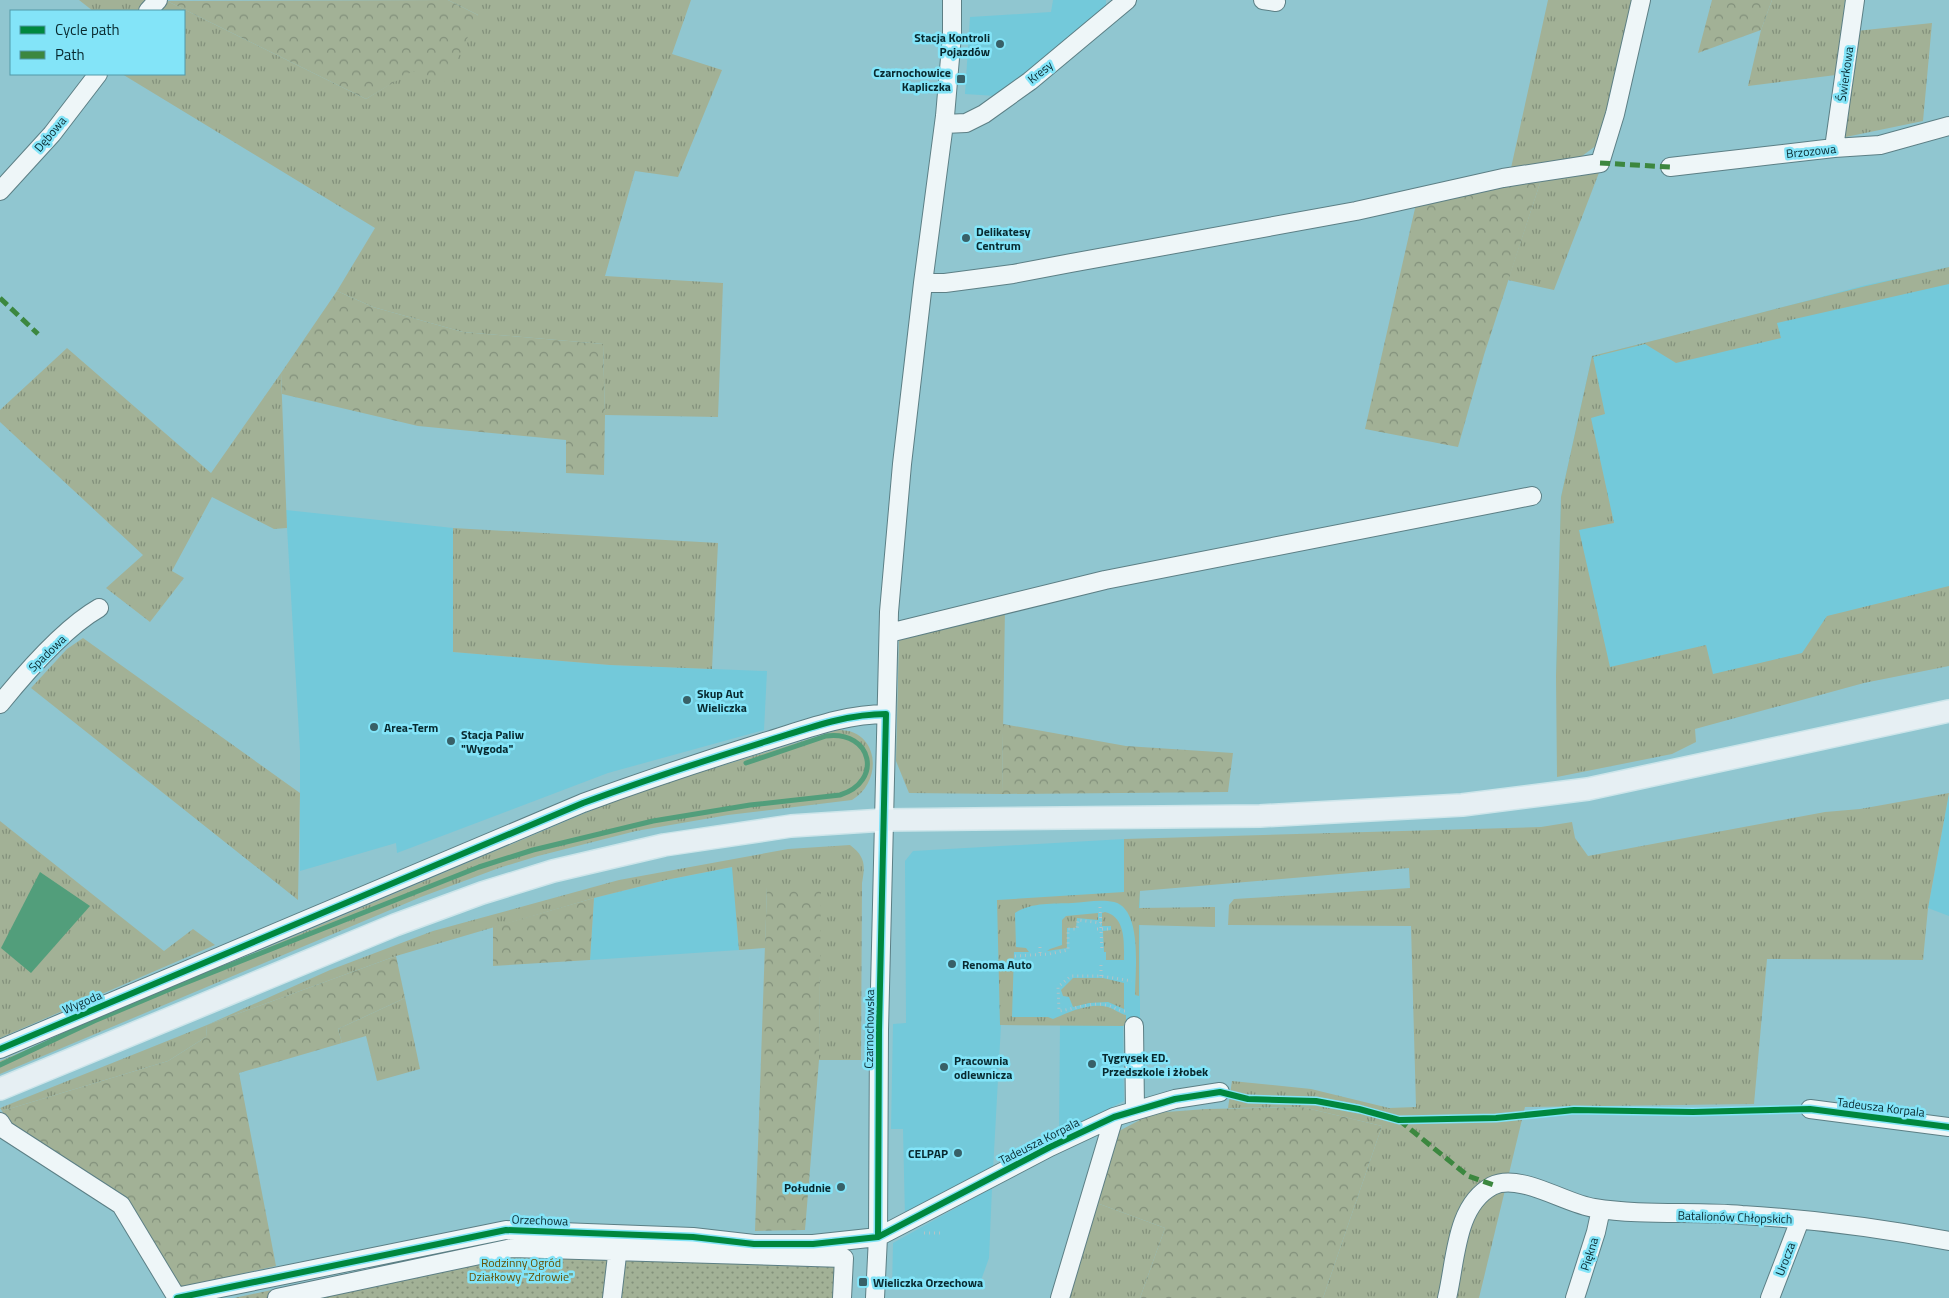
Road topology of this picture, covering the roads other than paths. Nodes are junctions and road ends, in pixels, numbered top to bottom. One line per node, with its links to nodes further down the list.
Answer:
1 (158, 0): 6 (street)
2 (952, 0): 8 (street, Czarnochowska)
3 (1127, 0): 8 (street, Kresy)
4 (1641, 0): 13 (street)
5 (1855, 0): 10 (street, Świerkowa)
6 (149, 10)
7 (97, 75): 12 (street, Dębowa)
8 (944, 124): 13 (street, Czarnochowska)
9 (1949, 126): 10 (street, Brzozowa)
10 (1834, 148): 11 (street, Brzozowa)
11 (1670, 167)
12 (0, 192)
13 (922, 283): 16 (street, Czarnochowska)
14 (1532, 496): 16 (street)
15 (99, 608): 17 (street, Spadowa)
16 (889, 634): 19 (street, Czarnochowska)
17 (0, 704)
18 (1949, 711): 20 (main road)
19 (886, 714): 20 (street, Czarnochowska); 22 (street, Wygoda)
20 (884, 820): 23 (main road); 32 (street, Czarnochowska)
21 (1134, 1026): 26 (street)
22 (0, 1049)
23 (0, 1089)
24 (1220, 1092): 26 (street, Tadeusza Korpala)
25 (1810, 1109): 29 (street, Tadeusza Korpala)
26 (1135, 1110): 27 (street, Tadeusza Korpala)
27 (1114, 1117): 32 (street, Tadeusza Korpala); 40 (street)
28 (0, 1122): 35 (street)
29 (1949, 1127)
30 (1601, 1209): 31 (street, Batalionów Chłopskich); 41 (street, Batalionów Chłopskich); 42 (street, Piękna)
31 (1800, 1220): 33 (street, Batalionów Chłopskich); 43 (street, Urocza)
32 (878, 1237): 35 (street, Orzechowa); 39 (street, Czarnochowska)
33 (1949, 1241)
34 (618, 1249): 36 (street); 37 (street); 38 (street)
35 (176, 1298)
36 (277, 1298)
37 (612, 1298)
38 (842, 1298)
39 (875, 1298)
40 (1060, 1298)
41 (1447, 1298)
42 (1575, 1298)
43 (1770, 1298)

